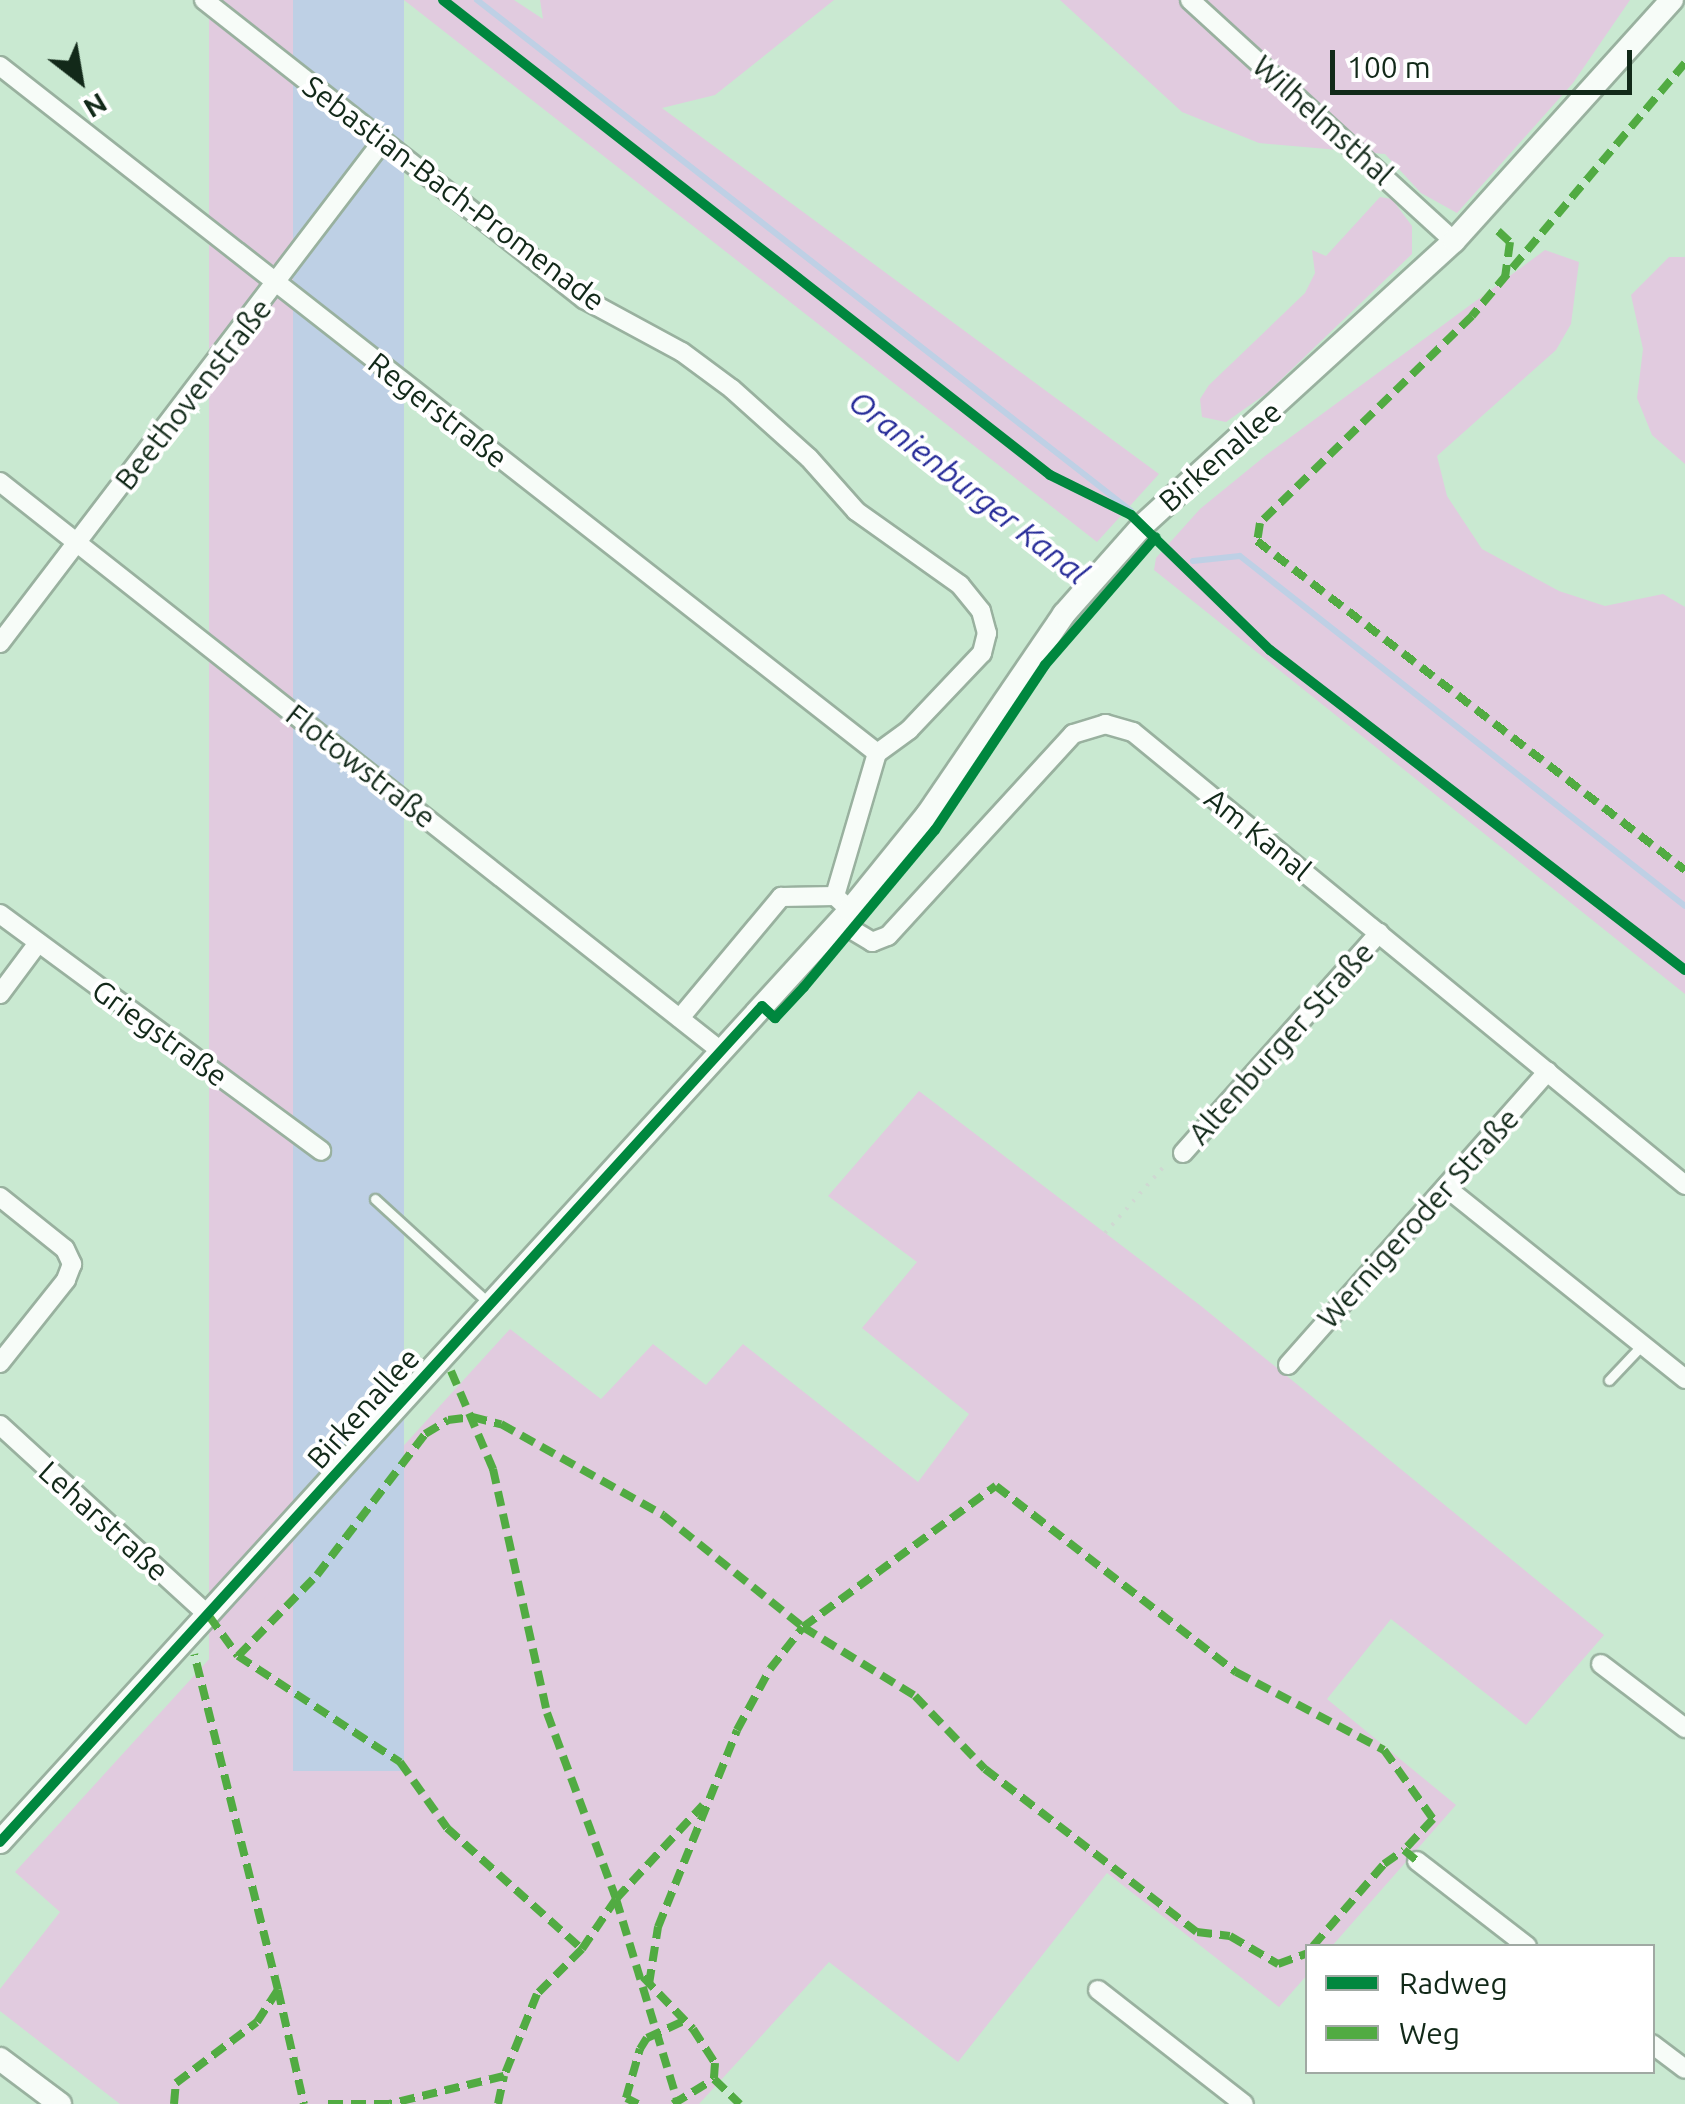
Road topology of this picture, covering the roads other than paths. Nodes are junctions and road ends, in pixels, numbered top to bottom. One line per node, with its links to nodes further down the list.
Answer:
1 (204, 0): 5 (street, Sebastian-Bach-Promenade)
2 (1190, 0): 6 (street, Wilhelmsthal)
3 (1672, 0): 6 (street, Birkenallee)
4 (0, 66): 7 (street, Regerstraße)
5 (382, 142): 7 (street, Beethovenstraße); 11 (street, Sebastian-Bach-Promenade)
6 (1454, 241): 12 (street, Birkenallee)
7 (278, 285): 9 (street, Beethovenstraße); 11 (street, Regerstraße)
8 (0, 482): 9 (street, Flotowstraße)
9 (77, 541): 10 (street, Beethovenstraße); 17 (street, Flotowstraße)
10 (0, 644)
11 (876, 753): 12 (street)
12 (842, 909): 14 (street, Am Kanal); 17 (street); 18 (street, Birkenallee)
13 (0, 914): 15 (street, Griegstraße)
14 (1379, 933): 19 (street, Am Kanal); 21 (street, Altenburger Straße)
15 (38, 943): 16 (street); 20 (street, Griegstraße)
16 (0, 994)
17 (680, 1018): 18 (street, Flotowstraße)
18 (721, 1051): 26 (street, Birkenallee)
19 (1548, 1071): 22 (street, Am Kanal); 23 (street, Wernigeroder Straße)
20 (320, 1151)
21 (1183, 1153)
22 (1685, 1185)
23 (1448, 1189): 27 (street); 29 (street, Wernigeroder Straße)
24 (0, 1197): 28 (street)
25 (375, 1199): 26 (lane)
26 (490, 1304): 33 (street, Birkenallee)
27 (1642, 1344): 30 (street); 31 (lane)
28 (0, 1362)
29 (1288, 1365)
30 (1685, 1379)
31 (1609, 1380)
32 (0, 1425): 33 (street, Leharstraße)
33 (209, 1616): 36 (street, Birkenallee)
34 (1601, 1664): 35 (street)
35 (1685, 1728)
36 (0, 1842)
37 (1416, 1861): 38 (street)
38 (1524, 1944)
39 (1098, 1990): 44 (street)
40 (1655, 2046): 42 (street)
41 (0, 2058): 43 (street)
42 (1685, 2069)
43 (60, 2104)
44 (1244, 2104)

